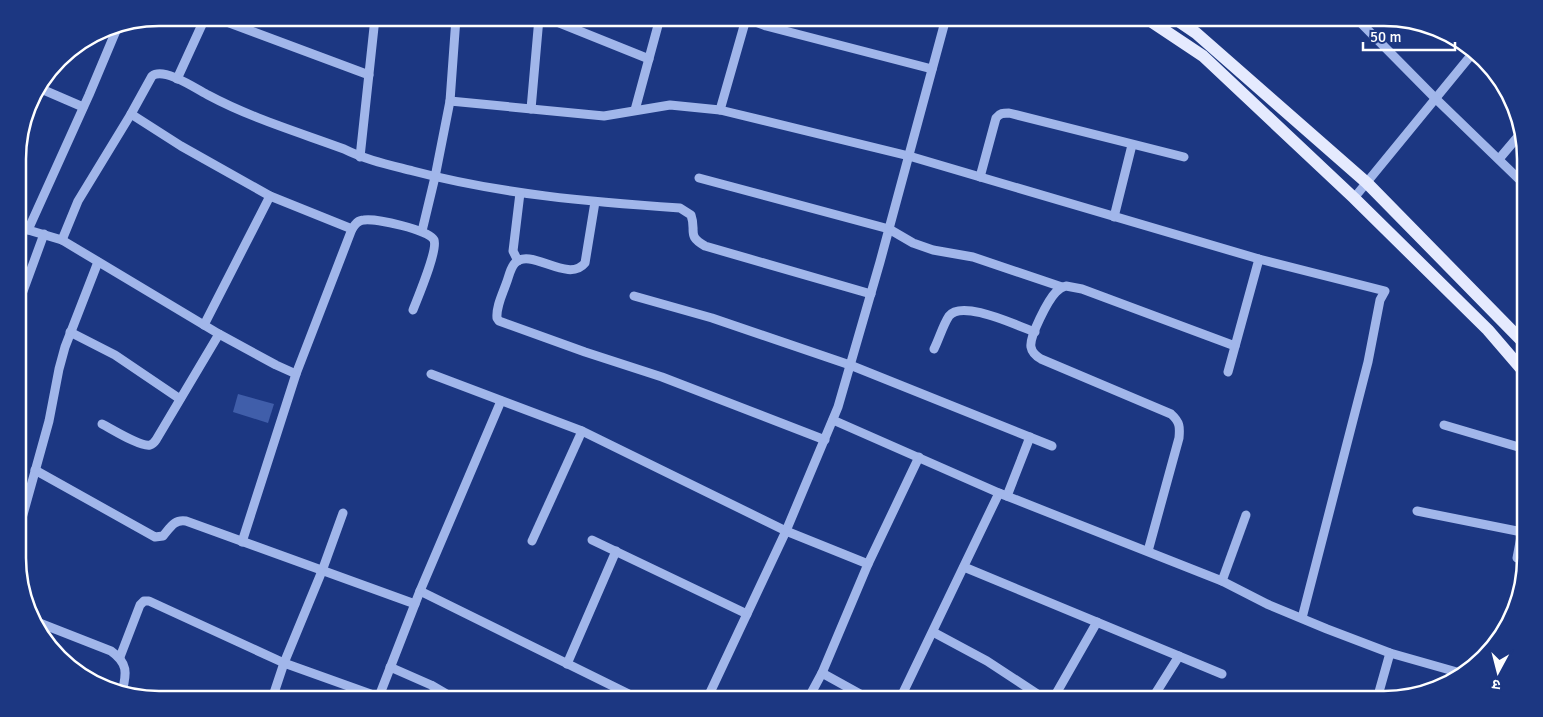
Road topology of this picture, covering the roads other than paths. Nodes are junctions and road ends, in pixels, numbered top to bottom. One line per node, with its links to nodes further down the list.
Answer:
1 (771, 26): 17 (street)
2 (944, 26): 17 (street)
3 (1158, 26): 41 (main road)
4 (1187, 26): 38 (main road)
5 (1364, 26): 21 (street)
6 (201, 27): 19 (street)
7 (240, 27): 18 (street)
8 (375, 27): 18 (street)
9 (455, 27): 22 (street)
10 (538, 27): 24 (street)
11 (569, 27): 16 (street)
12 (658, 27): 16 (street)
13 (744, 27): 26 (street)
14 (115, 33): 23 (street)
15 (1469, 57): 21 (street)
16 (649, 59): 25 (street)
17 (932, 69): 30 (street)
18 (369, 75): 31 (street)
19 (177, 78): 27 (street); 31 (street)
20 (46, 91): 23 (street)
21 (1435, 98): 33 (street); 38 (street)
22 (450, 101): 24 (street); 34 (street)
23 (83, 107): 46 (street)
24 (531, 110): 25 (street)
25 (635, 110): 26 (street)
26 (720, 110): 30 (street)
27 (131, 114): 40 (street); 49 (street)
28 (1515, 140): 33 (street)
29 (1132, 145): 32 (street); 37 (street); 43 (street)
30 (909, 156): 37 (street); 45 (street)
31 (360, 157): 34 (street)
32 (1184, 157)
33 (1499, 159): 35 (street)
34 (435, 176): 39 (street); 47 (street)
35 (1517, 177)
36 (699, 178): 45 (street)
37 (980, 178): 43 (street)
38 (1367, 183): 41 (street); 62 (main road)
39 (520, 193): 42 (street); 51 (street)
40 (270, 196): 44 (street); 58 (street)
41 (1354, 198): 65 (main road)
42 (595, 202): 51 (street); 55 (street)
43 (1114, 217): 50 (street)
44 (352, 229): 47 (street); 68 (street)
45 (889, 229): 54 (street); 55 (street)
46 (28, 230): 48 (street)
47 (422, 231): 57 (street)
48 (44, 234): 49 (street); 53 (street)
49 (62, 240): 52 (street)
50 (1259, 259): 63 (street); 102 (street)
51 (518, 260): 77 (street)
52 (98, 262): 58 (street); 59 (street)
53 (27, 281)
54 (1062, 287): 60 (street); 63 (street)
55 (871, 294): 66 (street)
56 (634, 296): 66 (street)
57 (413, 310)
58 (204, 325): 61 (street)
59 (70, 332): 70 (street); 81 (street)
60 (1034, 332): 64 (street); 93 (street)
61 (219, 334): 68 (street); 70 (street)
62 (1517, 336)
63 (1235, 346): 67 (street)
64 (934, 349)
65 (1517, 364)
66 (850, 365): 72 (street); 76 (street)
67 (1228, 372)
68 (296, 374): 92 (street)
69 (430, 374): 71 (street)
70 (180, 399): 73 (street)
71 (501, 401): 75 (street); 99 (street)
72 (833, 420): 77 (street); 80 (street)
73 (102, 424)
74 (1444, 425): 79 (street)
75 (582, 431): 88 (street); 91 (street)
76 (1030, 437): 78 (street); 83 (street)
77 (825, 440): 88 (street)
78 (1052, 446)
79 (1517, 447)
80 (919, 457): 83 (street); 95 (street)
81 (35, 470): 82 (street); 92 (street)
82 (29, 493): 84 (street)
83 (1003, 494): 93 (street); 96 (street)
84 (26, 503)
85 (1417, 511): 89 (street)
86 (343, 513): 97 (street)
87 (1246, 515): 98 (street)
88 (786, 531): 95 (street); 101 (street)
89 (1517, 531)
90 (592, 540): 94 (street)
91 (532, 541)
92 (242, 542): 97 (street)
93 (1148, 551): 98 (street)
94 (616, 552): 101 (street); 110 (street)
95 (868, 564): 113 (street)
96 (964, 567): 103 (street); 105 (street)
97 (322, 571): 100 (street); 109 (street)
98 (1222, 580): 102 (street)
99 (420, 591): 100 (street); 110 (street)
100 (415, 604): 111 (street)
101 (747, 614): 128 (street)
102 (1302, 618): 106 (street)
103 (1097, 622): 107 (street); 120 (street)
104 (44, 625): 108 (street)
105 (932, 632): 118 (street); 119 (street)
106 (1390, 652): 112 (street); 122 (street)
107 (1179, 656): 114 (street); 121 (street)
108 (120, 657): 109 (street); 115 (street)
109 (284, 663): 123 (street); 124 (street)
110 (567, 664): 127 (street)
111 (390, 667): 125 (street); 126 (street)
112 (1453, 671)
113 (822, 673): 116 (street); 117 (street)
114 (1222, 674)
115 (123, 685)
116 (813, 690)
117 (854, 690)
118 (904, 690)
119 (1032, 690)
120 (1058, 690)
121 (1158, 690)
122 (1379, 690)
123 (275, 691)
124 (359, 691)
125 (381, 691)
126 (441, 691)
127 (622, 691)
128 (711, 691)

